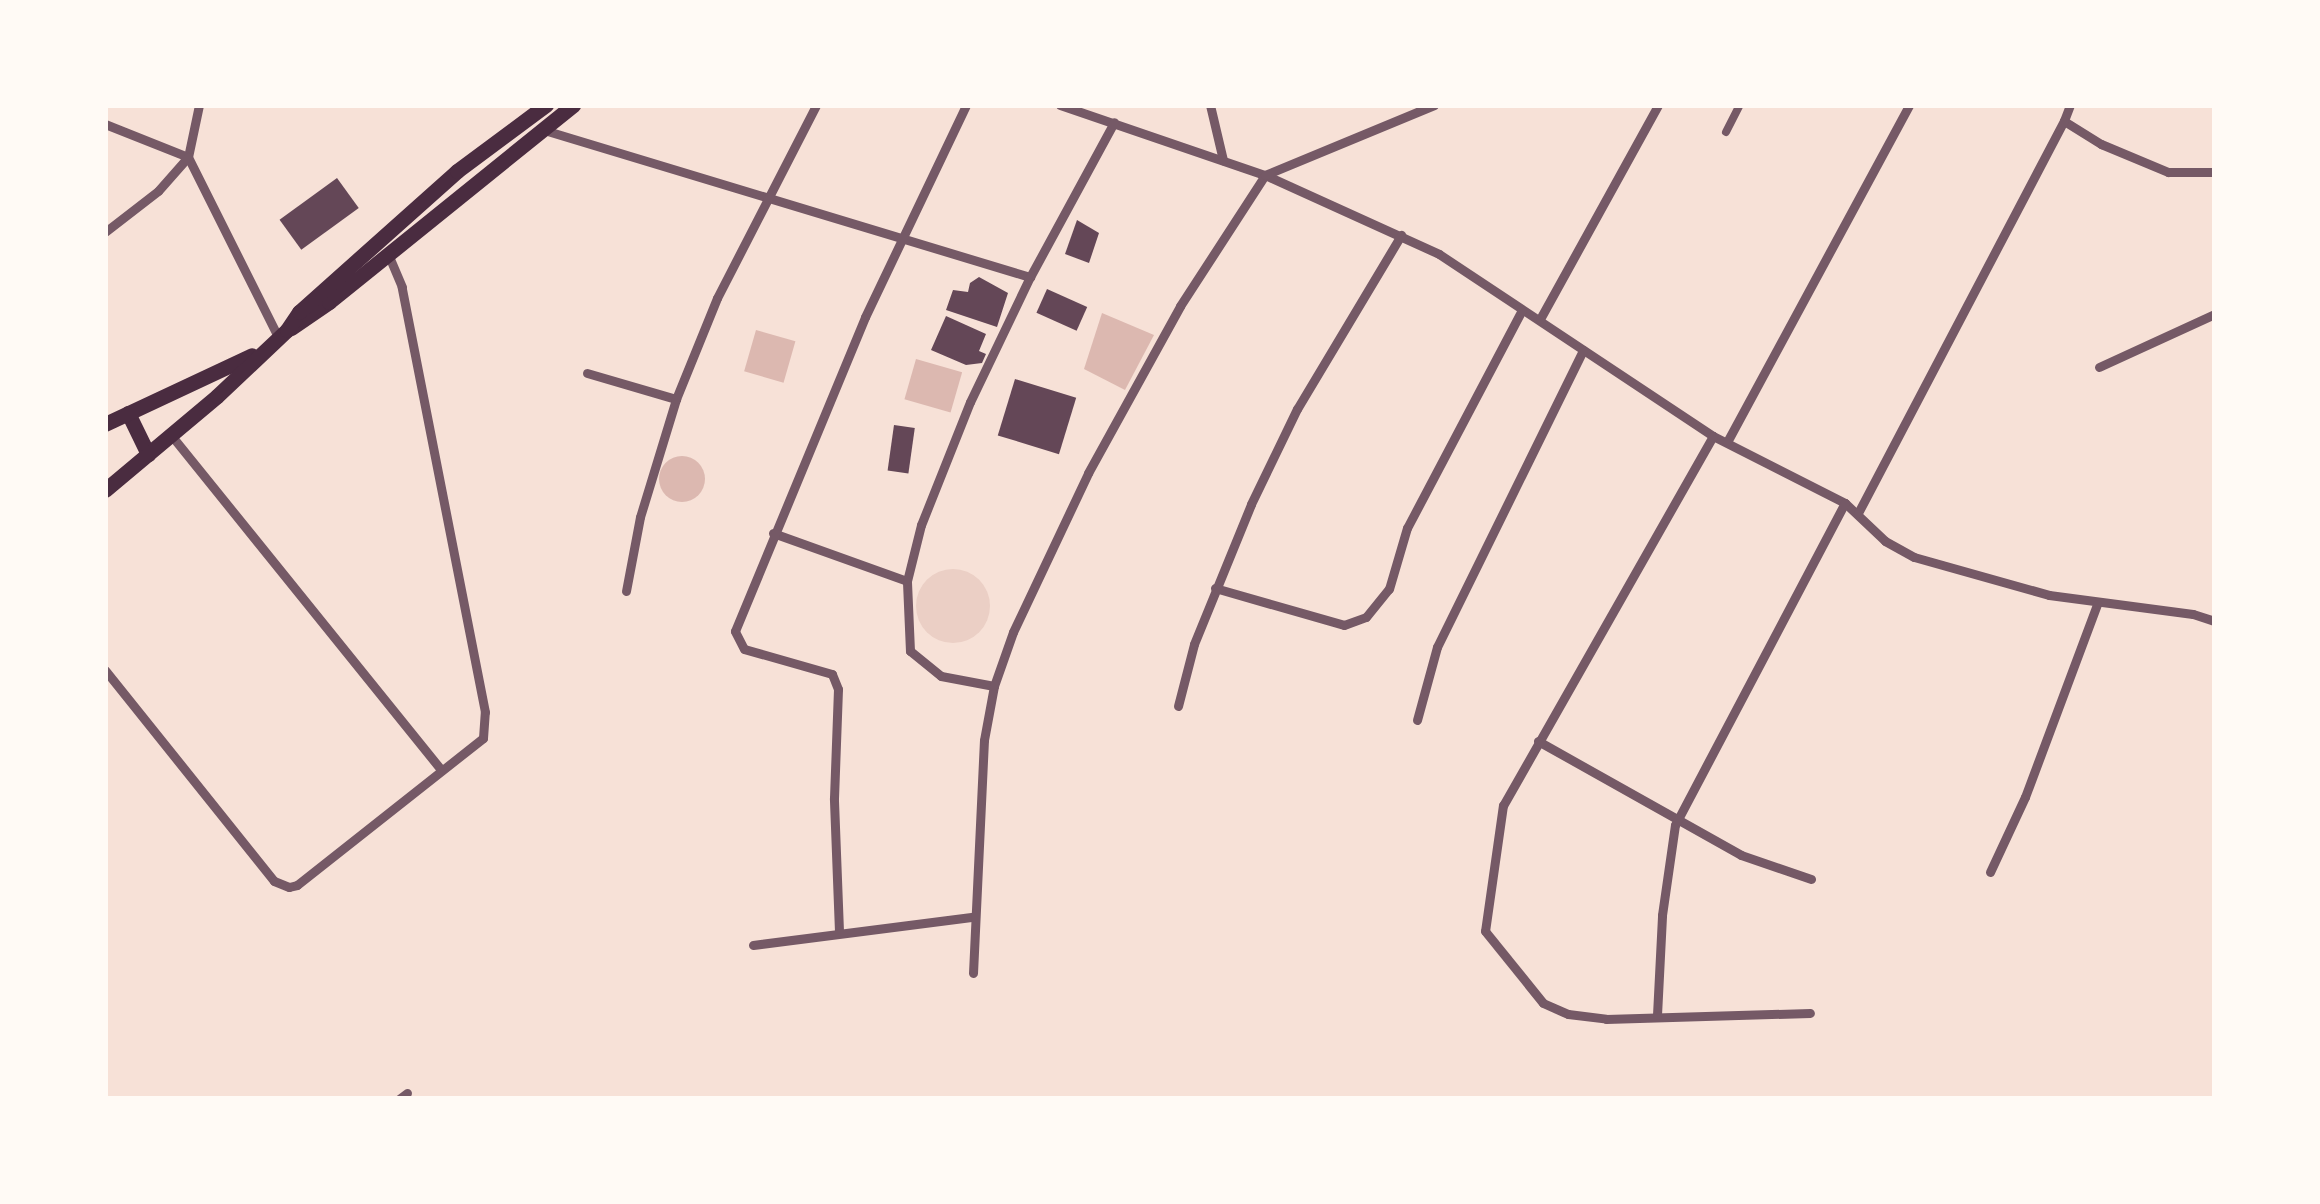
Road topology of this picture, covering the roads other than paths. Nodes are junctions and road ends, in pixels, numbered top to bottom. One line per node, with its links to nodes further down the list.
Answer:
1 (199, 105): 20 (street)
2 (546, 105): 18 (main road)
3 (573, 105): 16 (main road)
4 (816, 105): 24 (street)
5 (966, 105): 27 (street)
6 (1060, 105): 14 (street)
7 (1210, 105): 21 (street)
8 (1434, 105): 23 (street)
9 (1658, 105): 32 (street)
10 (1740, 105): 17 (street)
11 (1909, 105): 43 (street)
12 (2070, 105): 13 (street)
13 (2064, 120): 22 (street); 47 (street)
14 (1114, 122): 21 (street); 29 (street)
15 (105, 124): 20 (street)
16 (542, 129): 19 (main road); 24 (street)
17 (1726, 132)
18 (502, 137): 19 (main road); 33 (main road)
19 (513, 151): 28 (main road)
20 (188, 158): 25 (street); 33 (street)
21 (1223, 160): 23 (street)
22 (2215, 172)
23 (1265, 175): 26 (street); 55 (street)
24 (770, 200): 27 (street); 38 (street)
25 (105, 232)
26 (1400, 235): 30 (street); 50 (street)
27 (902, 236): 29 (street); 48 (street)
28 (388, 254): 33 (main road); 59 (street)
29 (1030, 277): 49 (street)
30 (1522, 310): 32 (street); 50 (street)
31 (2215, 314): 36 (street)
32 (1540, 319): 34 (street)
33 (282, 334): 35 (main road)
34 (1582, 350): 42 (street); 57 (street)
35 (260, 351): 39 (main road); 41 (main road)
36 (2099, 367)
37 (587, 373): 38 (street)
38 (676, 398): 51 (street)
39 (128, 413): 40 (main road); 44 (main road)
40 (105, 424)
41 (171, 435): 44 (main road); 59 (street)
42 (1713, 436): 43 (street); 58 (street)
43 (1727, 442): 46 (street)
44 (148, 454): 45 (main road)
45 (105, 490)
46 (1844, 503): 47 (street); 60 (street)
47 (1858, 513): 52 (street)
48 (773, 532): 49 (street); 64 (street)
49 (907, 581): 55 (street)
50 (1215, 588): 56 (street)
51 (626, 591)
52 (2097, 604): 53 (street); 61 (street)
53 (2215, 621)
54 (105, 670): 59 (street)
55 (994, 686): 63 (street)
56 (1178, 706)
57 (1417, 720)
58 (1538, 741): 60 (street); 68 (street)
59 (441, 770)
60 (1679, 816): 62 (street); 68 (street)
61 (1990, 872)
62 (1811, 879)
63 (973, 917): 64 (street); 66 (street)
64 (839, 932): 65 (street)
65 (753, 944)
66 (973, 973)
67 (1810, 1013): 68 (street)
68 (1657, 1015)

